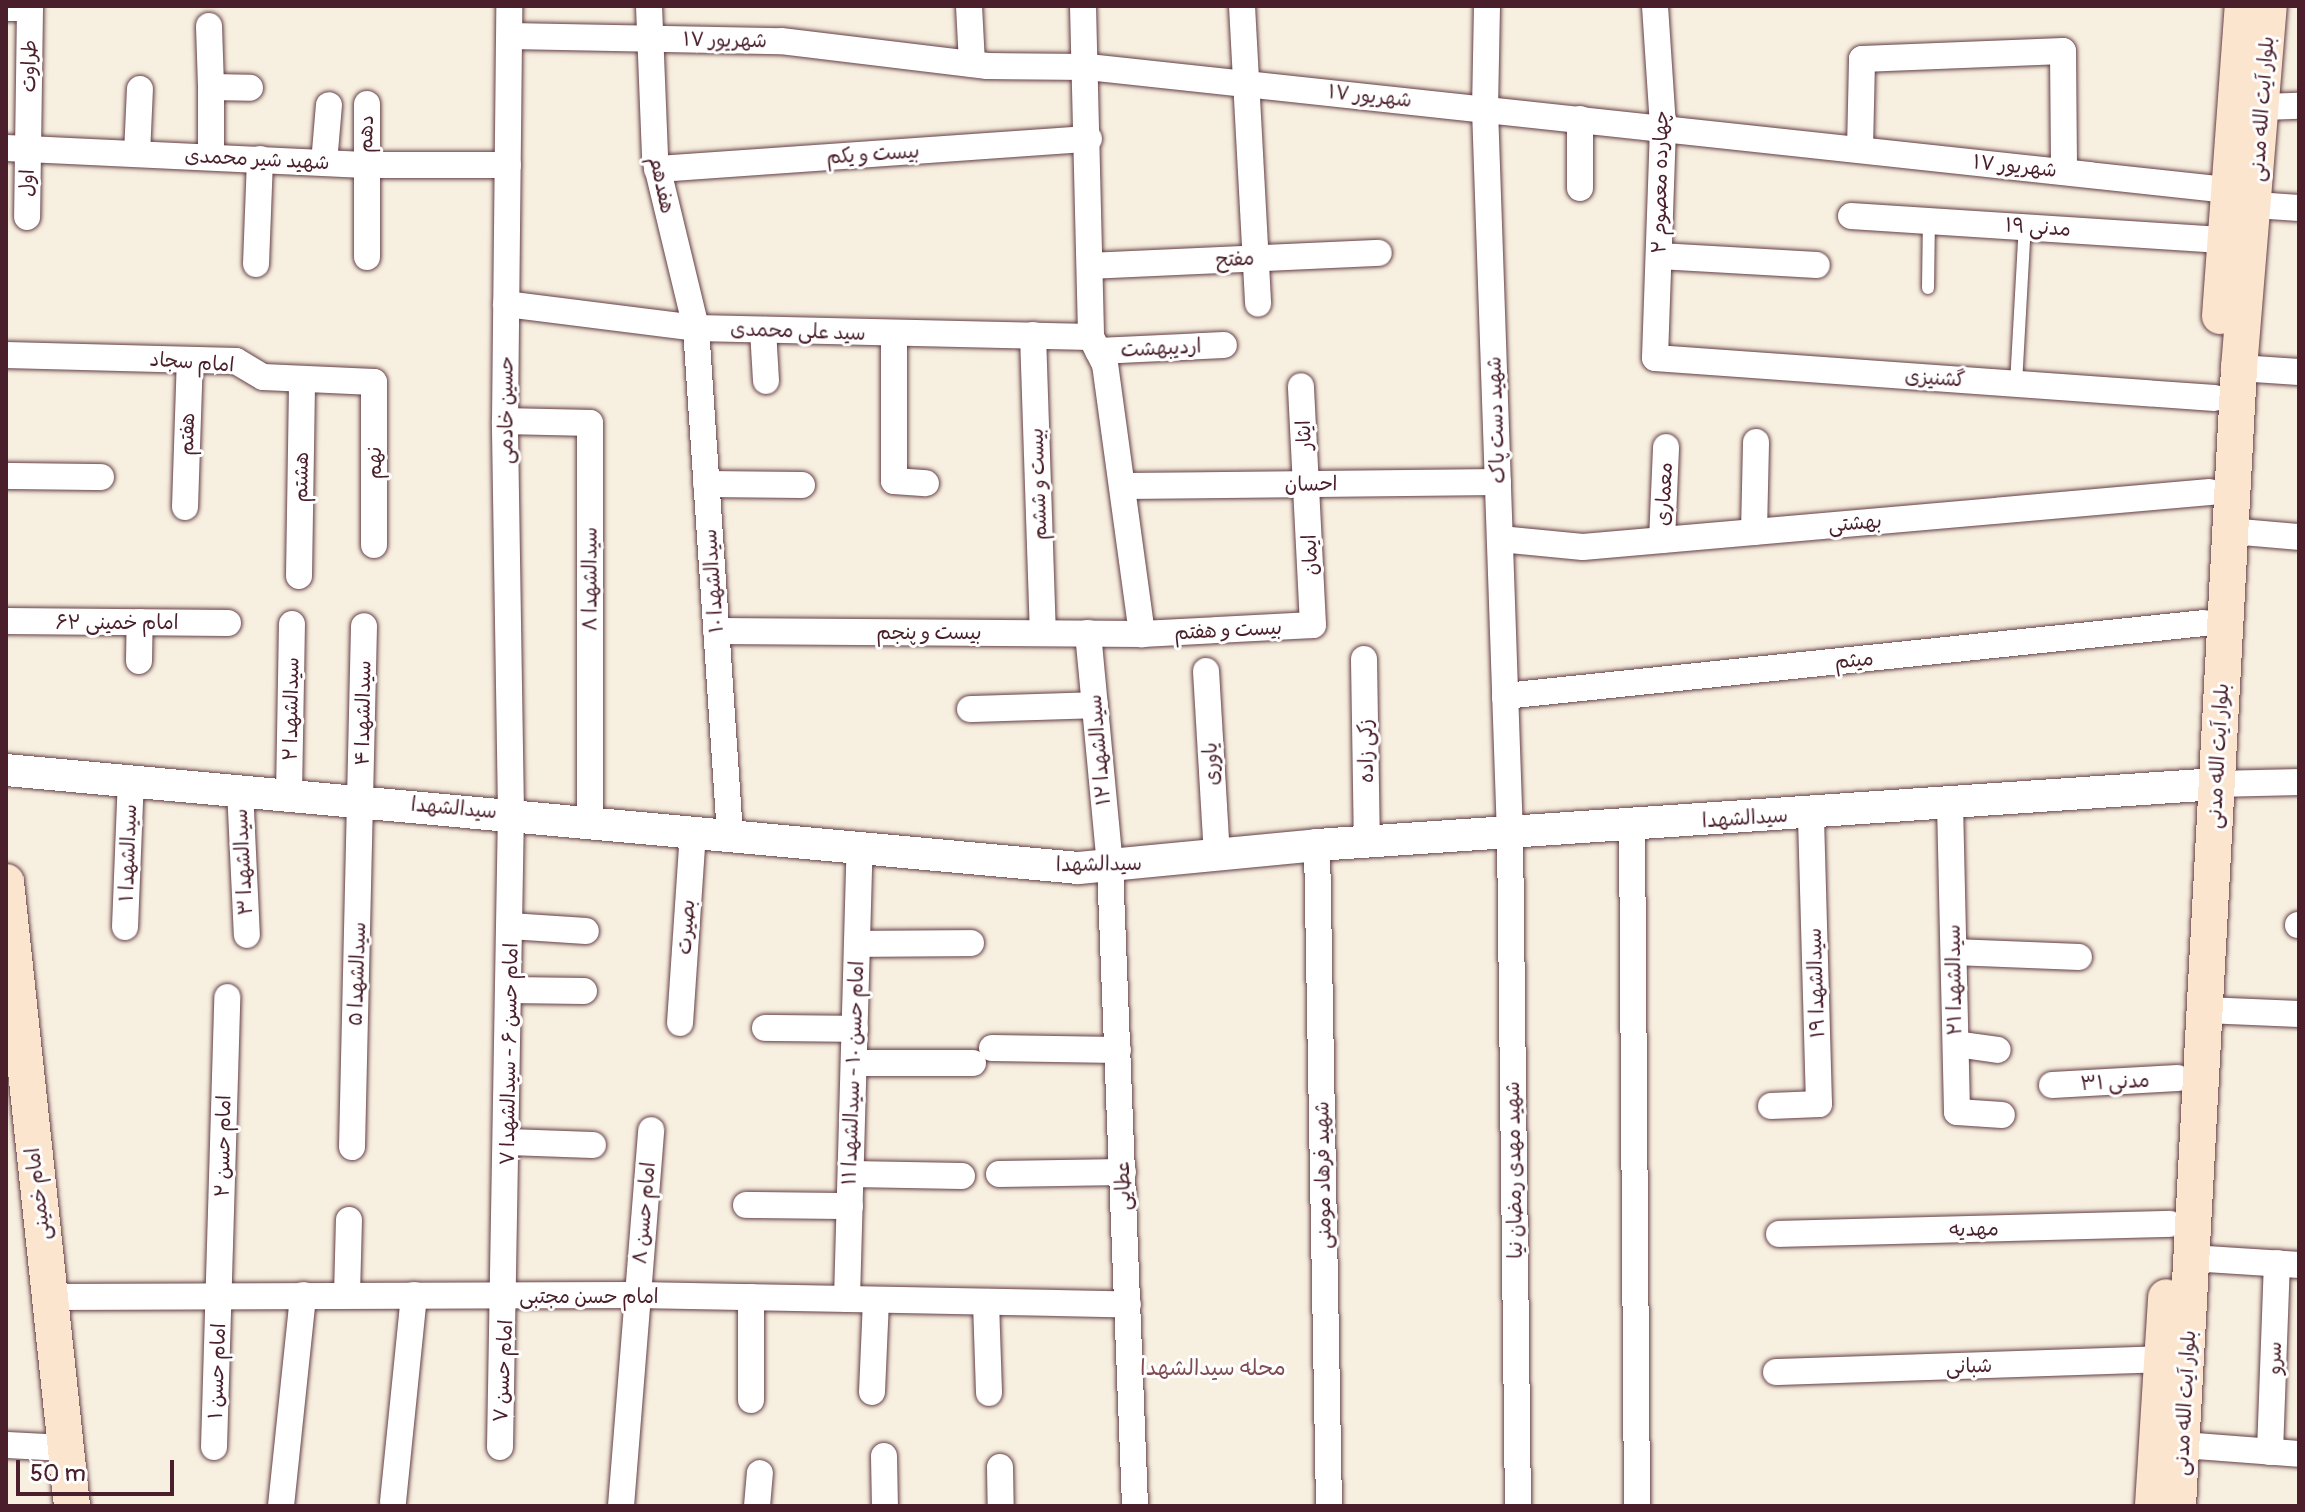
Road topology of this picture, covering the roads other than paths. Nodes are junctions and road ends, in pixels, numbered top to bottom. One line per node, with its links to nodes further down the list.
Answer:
1 (509, 6): 12 (street, حسین خادمی)
2 (649, 6): 13 (street, هفدهم)
3 (969, 6): 14 (street)
4 (1083, 6): 15 (street)
5 (1242, 6): 16 (street)
6 (1487, 6): 24 (street, شهید دست پاک)
7 (1655, 6): 26 (street, چهارده معصوم ۲)
8 (2243, 6): 39 (main road, بلوار آیت الله مدنی)
9 (2269, 6): 23 (main road, بلوار آیت الله مدنی)
10 (6, 8): 28 (street, طراوت)
11 (209, 26): 17 (street)
12 (510, 36): 13 (street, ۱۷ شهریور); 35 (street, حسین خادمی)
13 (650, 39): 14 (street, ۱۷ شهریور); 36 (street, هفدهم)
14 (972, 64): 15 (street, ۱۷ شهریور)
15 (1088, 67): 16 (street, ۱۷ شهریور); 27 (street)
16 (1247, 83): 24 (street, ۱۷ شهریور); 49 (street)
17 (211, 87): 18 (street); 31 (street)
18 (250, 88)
19 (140, 89): 30 (street)
20 (367, 104): 34 (street, دهم)
21 (329, 105): 33 (street)
22 (2299, 106): 23 (street)
23 (2263, 107): 39 (main road, بلوار آیت الله مدنی)
24 (1485, 109): 25 (street, ۱۷ شهریور); 78 (street, شهید دست پاک)
25 (1580, 119): 26 (street, ۱۷ شهریور); 38 (street)
26 (1663, 128): 29 (street, ۱۷ شهریور); 47 (street, چهارده معصوم ۲)
27 (1089, 139): 36 (street, بیست و یکم); 52 (street)
28 (17, 148): 30 (street, شهید شیر محمدی); 42 (street, اول)
29 (1860, 149): 37 (street, ۱۷ شهریور); 37 (street)
30 (137, 154): 31 (street, شهید شیر محمدی)
31 (211, 157): 32 (street, شهید شیر محمدی)
32 (260, 159): 33 (street, شهید شیر محمدی); 50 (street)
33 (324, 163): 34 (street, شهید شیر محمدی)
34 (365, 165): 35 (street, شهید شیر محمدی); 48 (street)
35 (508, 165): 54 (street, حسین خادمی)
36 (657, 169): 56 (street, هفدهم)
37 (2064, 172): 39 (street, ۱۷ شهریور)
38 (1580, 188)
39 (2242, 197): 40 (street, ۱۷ شهریور); 45 (main road, بلوار آیت الله مدنی); 65 (main road, بلوار آیت الله مدنی)
40 (2299, 208)
41 (1851, 216): 43 (street, مدنی ۱۹)
42 (27, 217)
43 (1929, 220): 44 (street, مدنی ۱۹); 53 (lane)
44 (2025, 225): 45 (street, مدنی ۱۹); 70 (lane)
45 (2225, 240): 72 (main road, بلوار آیت الله مدنی)
46 (1379, 253): 49 (street, مفتح)
47 (1659, 256): 51 (street); 63 (street, چهارده معصوم ۲)
48 (367, 257)
49 (1255, 258): 52 (street, مفتح); 55 (street)
50 (256, 264)
51 (1817, 265)
52 (1090, 266): 60 (street)
53 (1928, 288)
54 (506, 304): 56 (street, سید علی محمدی); 73 (street, حسین خادمی)
55 (1258, 304)
56 (696, 328): 57 (street, سید علی محمدی); 80 (street, سیدالشهدا ۱۰)
57 (763, 330): 58 (street, سید علی محمدی); 68 (street)
58 (894, 334): 59 (street, سید علی محمدی); 79 (street)
59 (1033, 335): 60 (street, سید علی محمدی); 101 (street, بیست و ششم)
60 (1094, 344): 61 (street, اردیبهشت); 83 (street)
61 (1224, 345)
62 (6, 355): 64 (street, امام سجاد)
63 (1655, 358): 70 (street, گشنیزی)
64 (190, 360): 67 (street, امام سجاد); 85 (street, هفتم)
65 (2239, 368): 66 (street); 86 (main road, بلوار آیت الله مدنی)
66 (2299, 372)
67 (302, 379): 69 (street, امام سجاد); 92 (street, هشتم)
68 (766, 381)
69 (374, 382): 91 (street, نهم)
70 (2016, 384): 72 (street, گشنیزی)
71 (1301, 386): 81 (street, ایثار)
72 (2215, 398): 84 (main road, بلوار آیت الله مدنی)
73 (505, 421): 118 (street, حسین خادمی); 120 (street, سیدالشهدا ۸)
74 (1756, 442): 87 (street)
75 (1666, 447): 90 (street, معماری)
76 (6, 476): 77 (street)
77 (101, 477)
78 (1498, 482): 81 (street, احسان); 89 (street, شهید دست پاک)
79 (926, 483)
80 (706, 484): 82 (street); 100 (street, سیدالشهدا ۱۰)
81 (1306, 484): 83 (street, احسان); 98 (street, ایمان)
82 (802, 485)
83 (1124, 486): 103 (street)
84 (2210, 492): 87 (street, بهشتی); 96 (main road, بلوار آیت الله مدنی)
85 (185, 507)
86 (2230, 531): 88 (street); 113 (main road, بلوار آیت الله مدنی)
87 (1754, 532): 90 (street, بهشتی)
88 (2299, 537)
89 (1500, 539): 90 (street, بهشتی); 107 (street, شهید دست پاک)
90 (1662, 540)
91 (374, 545)
92 (299, 576)
93 (6, 621): 94 (street, امام خمینی ۶۲)
94 (140, 622): 95 (street, امام خمینی ۶۲); 105 (street)
95 (228, 623)
96 (2204, 623): 107 (street, میثم); 113 (main road, بلوار آیت الله مدنی)
97 (292, 624): 115 (street, سیدالشهدا ۲)
98 (1313, 625): 103 (street, بیست و هفتم)
99 (364, 626): 116 (street, سیدالشهدا ۴)
100 (716, 631): 101 (street, بیست و پنجم); 123 (street, سیدالشهدا ۱۰)
101 (1043, 633): 102 (street, بیست و پنجم)
102 (1088, 633): 103 (street, بیست و پنجم); 108 (street, سیدالشهدا ۱۲)
103 (1142, 634)
104 (1364, 659): 125 (street, زکی زاده)
105 (139, 661)
106 (1206, 671): 128 (street, یاوری)
107 (1505, 696): 124 (street, شهید دست پاک)
108 (1095, 705): 109 (street); 129 (street, سیدالشهدا ۱۲)
109 (970, 709)
110 (6, 770): 111 (street, سیدالشهدا)
111 (131, 780): 114 (street, سیدالشهدا); 132 (street, سیدالشهدا ۱)
112 (2299, 782): 113 (street)
113 (2206, 785): 117 (street, سیدالشهدا); 142 (main road, بلوار آیت الله مدنی); 152 (main road, بلوار آیت الله مدنی)
114 (240, 789): 115 (street, سیدالشهدا); 134 (street, سیدالشهدا ۳)
115 (289, 794): 116 (street, سیدالشهدا)
116 (362, 800): 118 (street, سیدالشهدا); 159 (street, سیدالشهدا ۵)
117 (1950, 803): 119 (street, سیدالشهدا); 137 (street, سیدالشهدا ۲۱)
118 (511, 813): 120 (street, سیدالشهدا); 131 (street, امام حسن ۶ - سیدالشهدا ۷)
119 (1811, 813): 121 (street, سیدالشهدا); 154 (street, سیدالشهدا ۱۹)
120 (590, 821): 122 (street, سیدالشهدا)
121 (1632, 826): 124 (street, سیدالشهدا); 208 (street)
122 (693, 831): 123 (street, سیدالشهدا); 144 (street, بصیرت)
123 (730, 834): 127 (street, سیدالشهدا)
124 (1510, 835): 125 (street, سیدالشهدا); 207 (street, شهید مهدی رمضان نیا)
125 (1367, 842): 126 (street, سیدالشهدا)
126 (1317, 845): 128 (street, سیدالشهدا); 206 (street, شهید فرهاد مومنی)
127 (860, 846): 129 (street, سیدالشهدا); 136 (street, امام حسن ۱۰ - سیدالشهدا ۱۱)
128 (1217, 856): 129 (street, سیدالشهدا)
129 (1110, 866): 148 (street, عطایی)
130 (6, 882): 151 (main road, امام خمینی)
131 (510, 926): 133 (street); 139 (street, امام حسن ۶ - سیدالشهدا ۷)
132 (125, 927)
133 (586, 931)
134 (247, 935)
135 (971, 943): 136 (street)
136 (857, 944): 146 (street, امام حسن ۱۰ - سیدالشهدا ۱۱)
137 (1954, 952): 138 (street); 147 (street, سیدالشهدا ۲۱)
138 (2079, 957)
139 (509, 990): 140 (street); 157 (street, امام حسن ۶ - سیدالشهدا ۷)
140 (584, 991)
141 (227, 997): 171 (street, امام حسن ۲)
142 (2205, 1010): 143 (street); 169 (main road, بلوار آیت الله مدنی)
143 (2299, 1014)
144 (680, 1023)
145 (765, 1028): 146 (street)
146 (855, 1029): 150 (street, امام حسن ۱۰ - سیدالشهدا ۱۱)
147 (1956, 1044): 149 (street); 155 (street, سیدالشهدا ۲۱)
148 (1118, 1050): 150 (street); 160 (street, عطایی)
149 (1998, 1050)
150 (854, 1063): 161 (street, امام حسن ۱۰ - سیدالشهدا ۱۱)
151 (15, 1070): 177 (main road, امام خمینی)
152 (2178, 1078): 153 (street, مدنی ۳۱); 167 (main road, بلوار آیت الله مدنی)
153 (2052, 1085)
154 (1771, 1106)
155 (2002, 1115)
156 (651, 1130): 176 (street, امام حسن ۸)
157 (508, 1142): 158 (street); 175 (street, امام حسن ۶ - سیدالشهدا ۷)
158 (593, 1145)
159 (352, 1147)
160 (1123, 1172): 162 (street); 182 (street, عطایی)
161 (851, 1174): 163 (street); 165 (street, امام حسن ۱۰ - سیدالشهدا ۱۱)
162 (999, 1174)
163 (962, 1176)
164 (746, 1205): 165 (street)
165 (850, 1206): 179 (street, امام حسن ۱۰ - سیدالشهدا ۱۱)
166 (349, 1220): 173 (street)
167 (2170, 1224): 168 (street, مهدیه); 183 (main road, بلوار آیت الله مدنی)
168 (1779, 1234)
169 (2192, 1258): 170 (street); 189 (main road, بلوار آیت الله مدنی)
170 (2288, 1264): 193 (street, سرو)
171 (219, 1295): 172 (street, امام حسن مجتبی); 177 (street, امام حسن مجتبی); 190 (street, امام حسن ۱)
172 (303, 1295): 173 (street, امام حسن مجتبی); 200 (street)
173 (347, 1295): 174 (street, امام حسن مجتبی)
174 (414, 1295): 175 (street, امام حسن مجتبی); 198 (street)
175 (506, 1295): 176 (street, امام حسن مجتبی); 191 (street, امام حسن ۷)
176 (637, 1295): 178 (street, امام حسن مجتبی); 201 (street, امام حسن ۸)
177 (50, 1297): 192 (main road, امام خمینی)
178 (751, 1297): 179 (street, امام حسن مجتبی); 187 (street)
179 (847, 1299): 180 (street, امام حسن مجتبی)
180 (876, 1300): 181 (street, امام حسن مجتبی); 185 (street)
181 (986, 1302): 182 (street, امام حسن مجتبی); 186 (street)
182 (1128, 1304): 205 (street, عطایی)
183 (2162, 1359): 184 (street, شبانی); 209 (main road, بلوار آیت الله مدنی)
184 (1776, 1372)
185 (872, 1392)
186 (989, 1393)
187 (751, 1400)
188 (6, 1445): 192 (street)
189 (2183, 1445): 193 (street); 210 (main road, بلوار آیت الله مدنی)
190 (214, 1447)
191 (500, 1447)
192 (66, 1448): 199 (main road, امام خمینی)
193 (2270, 1452): 194 (street)
194 (2299, 1454)
195 (884, 1456): 203 (street)
196 (1000, 1467): 204 (street)
197 (760, 1473): 202 (street)
198 (393, 1502)
199 (72, 1506)
200 (281, 1506)
201 (621, 1506)
202 (757, 1506)
203 (885, 1506)
204 (1001, 1506)
205 (1135, 1506)
206 (1329, 1506)
207 (1518, 1506)
208 (1637, 1506)
209 (2153, 1506)
210 (2178, 1506)

